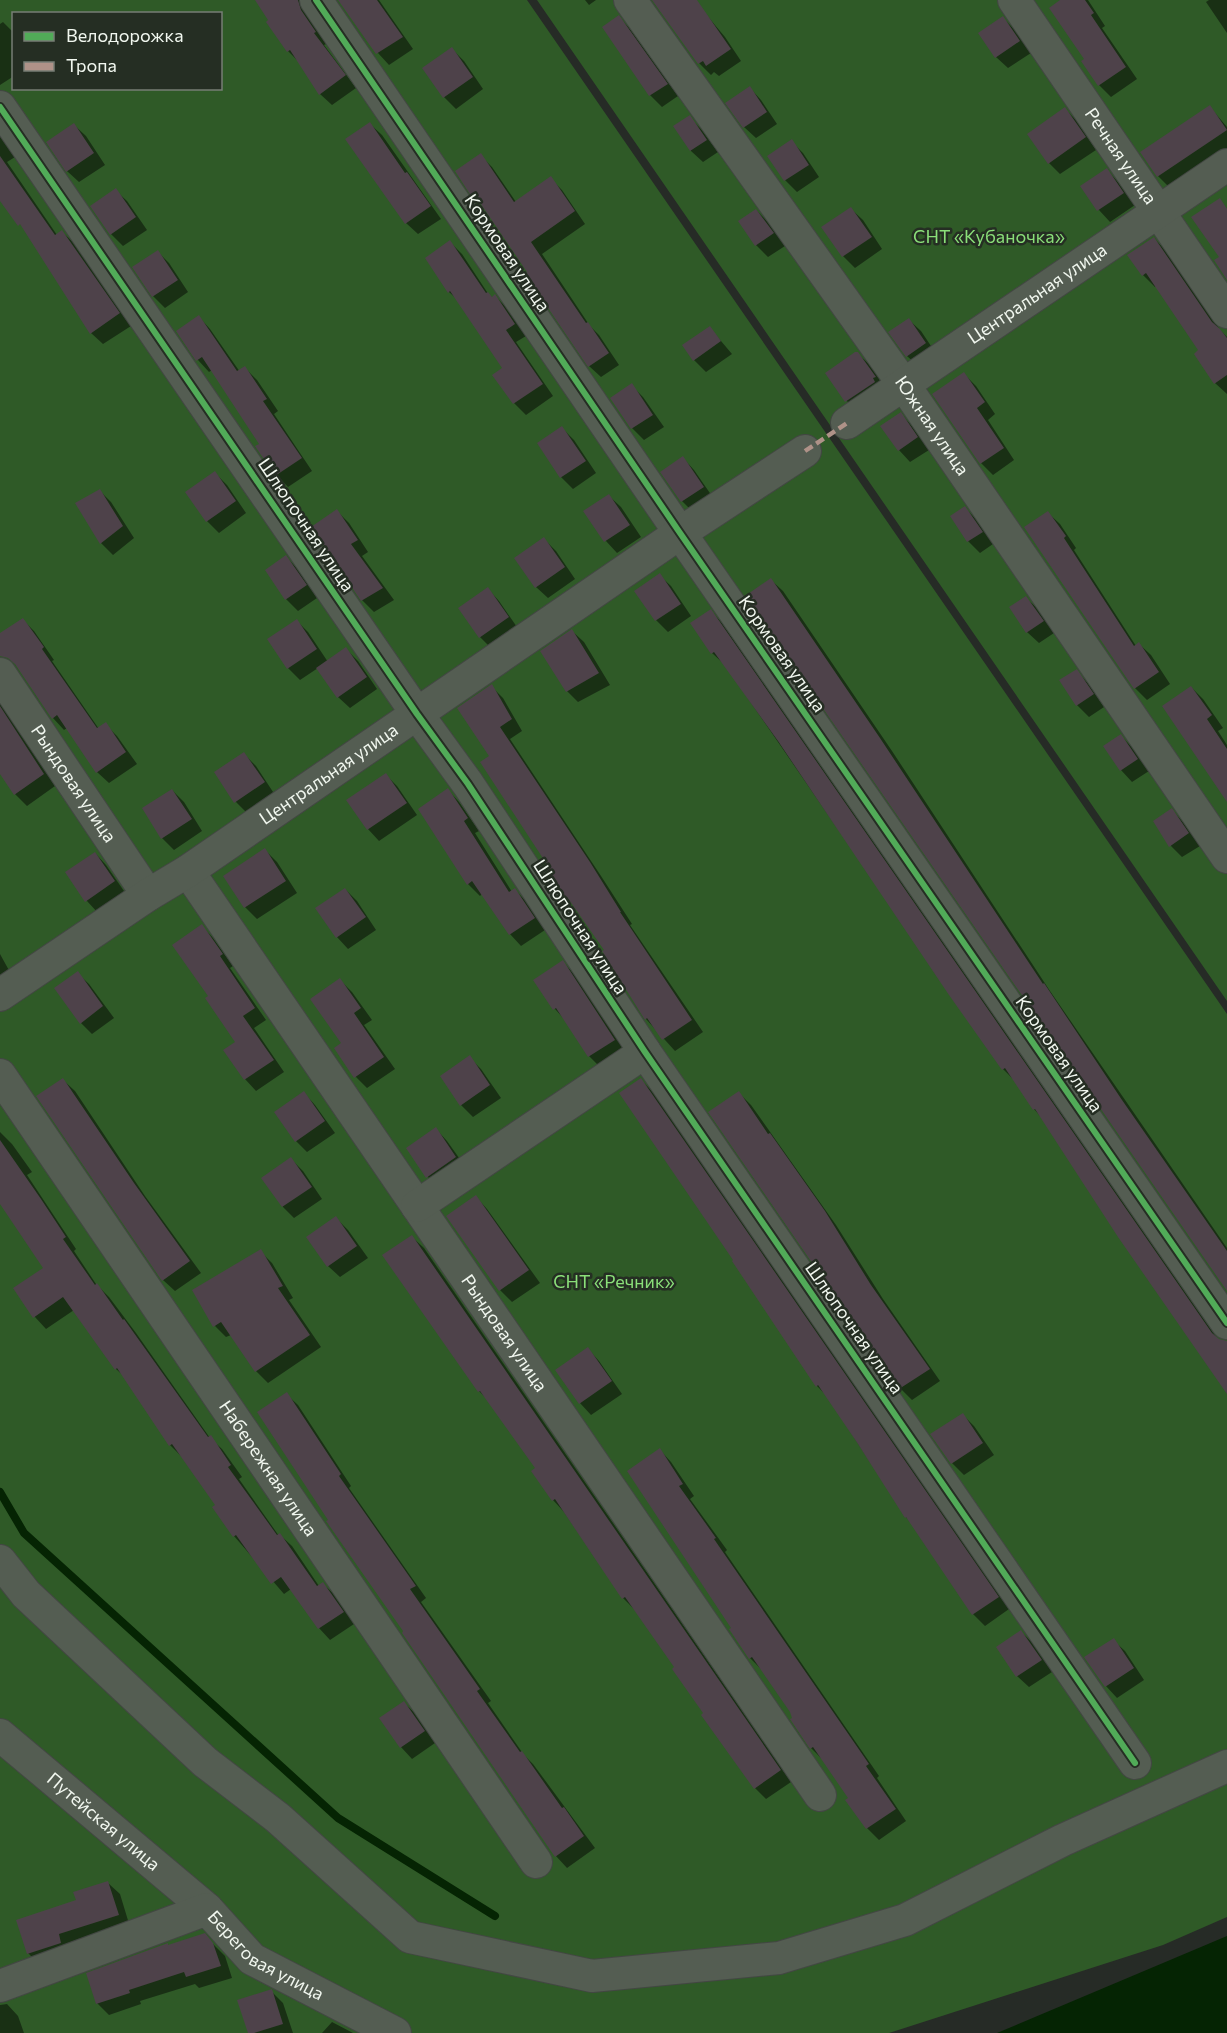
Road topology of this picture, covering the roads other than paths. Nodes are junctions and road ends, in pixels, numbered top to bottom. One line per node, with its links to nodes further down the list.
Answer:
1 (316, 0): 11 (street, Кормовая улица)
2 (630, 0): 8 (street, Южная улица)
3 (1014, 0): 6 (street, Речная улица)
4 (0, 107): 13 (street, Шлюпочная улица)
5 (1227, 165): 6 (street, Центральная улица)
6 (1158, 211): 7 (street, Речная улица); 8 (street, Центральная улица)
7 (1227, 312)
8 (904, 385): 9 (street, Центральная улица); 14 (street, Южная улица)
9 (847, 423)
10 (805, 451): 11 (street, Центральная улица)
11 (680, 533): 13 (street, Центральная улица); 21 (street, Кормовая улица)
12 (0, 674): 16 (street, Рындовая улица)
13 (417, 714): 15 (street, Центральная улица); 18 (street, Шлюпочная улица)
14 (1227, 857)
15 (188, 871): 16 (street, Центральная улица); 20 (street, Рындовая улица)
16 (148, 895): 17 (street, Центральная улица)
17 (0, 995)
18 (645, 1052): 20 (street); 24 (street, Шлюпочная улица)
19 (0, 1075): 27 (street, Набережная улица)
20 (417, 1206): 26 (street, Рындовая улица)
21 (1227, 1323)
22 (0, 1561): 25 (street)
23 (3, 1740): 28 (street, Путейская улица)
24 (1135, 1763)
25 (1227, 1766)
26 (820, 1795)
27 (536, 1862)
28 (207, 1910): 29 (street, Береговая улица); 30 (street, Береговая улица)
29 (0, 1986)
30 (395, 2033)

